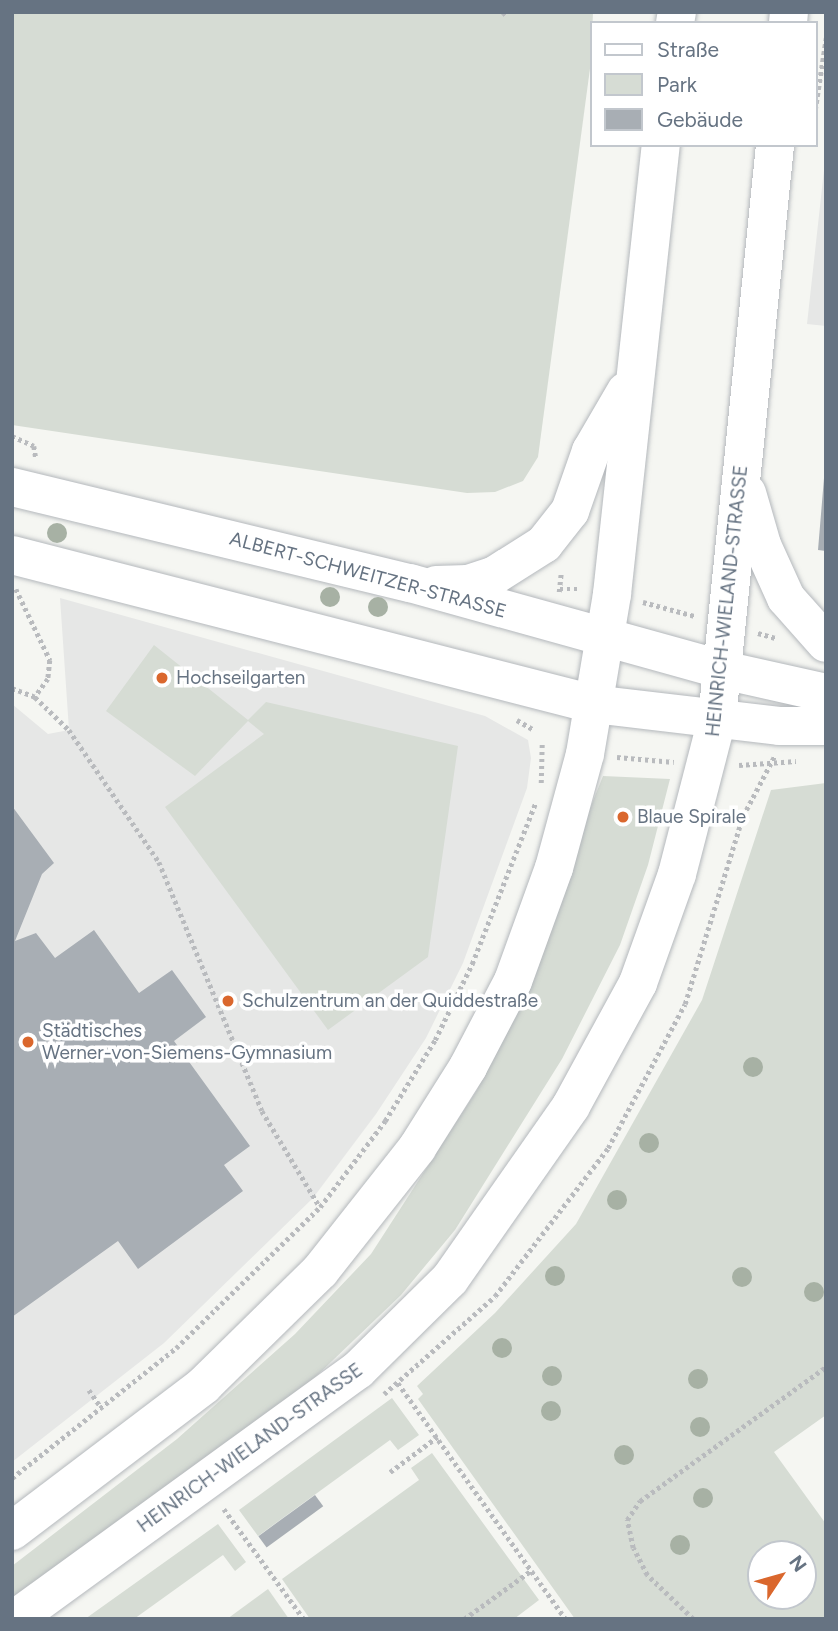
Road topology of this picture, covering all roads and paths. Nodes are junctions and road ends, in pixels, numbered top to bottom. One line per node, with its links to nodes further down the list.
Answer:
1 (826, 38): 2 (path)
2 (817, 97)
3 (661, 147): 5 (main road)
4 (775, 147): 7 (main road, HEINRICH-WIELAND-STRASSE)
5 (633, 381): 11 (main road); 13 (main road)
6 (12, 436): 8 (path)
7 (741, 469): 14 (main road, HEINRICH-WIELAND-STRASSE); 17 (main road)
8 (24, 476): 11 (main road, ALBERT-SCHWEITZER-STRASSE)
9 (12, 555): 22 (main road)
10 (12, 582): 21 (path)
11 (410, 583): 16 (main road, ALBERT-SCHWEITZER-STRASSE)
12 (559, 589): 13 (path)
13 (612, 594): 14 (path); 16 (main road)
14 (726, 624): 15 (path); 18 (main road, HEINRICH-WIELAND-STRASSE)
15 (772, 636)
16 (604, 638): 18 (main road, ALBERT-SCHWEITZER-STRASSE); 22 (main road)
17 (826, 643)
18 (723, 670): 20 (main road, ALBERT-SCHWEITZER-STRASSE); 23 (main road, HEINRICH-WIELAND-STRASSE)
19 (12, 688): 21 (path)
20 (826, 693)
21 (35, 697): 28 (path)
22 (593, 704): 23 (main road); 25 (main road)
23 (717, 719): 24 (main road); 26 (main road, HEINRICH-WIELAND-STRASSE)
24 (826, 726)
25 (585, 754): 26 (path); 28 (path); 37 (main road)
26 (707, 765): 27 (path); 39 (main road, HEINRICH-WIELAND-STRASSE)
27 (772, 766)
28 (320, 1207): 32 (path)
29 (826, 1367): 43 (path)
30 (398, 1384): 33 (path)
31 (89, 1390): 32 (path)
32 (101, 1407): 35 (path)
33 (437, 1437): 34 (path); 38 (path)
34 (390, 1472)
35 (12, 1478)
36 (224, 1509): 40 (path)
37 (12, 1531)
38 (531, 1570): 41 (path); 42 (path)
39 (15, 1619)
40 (304, 1619)
41 (464, 1619)
42 (566, 1619)
43 (693, 1619)

